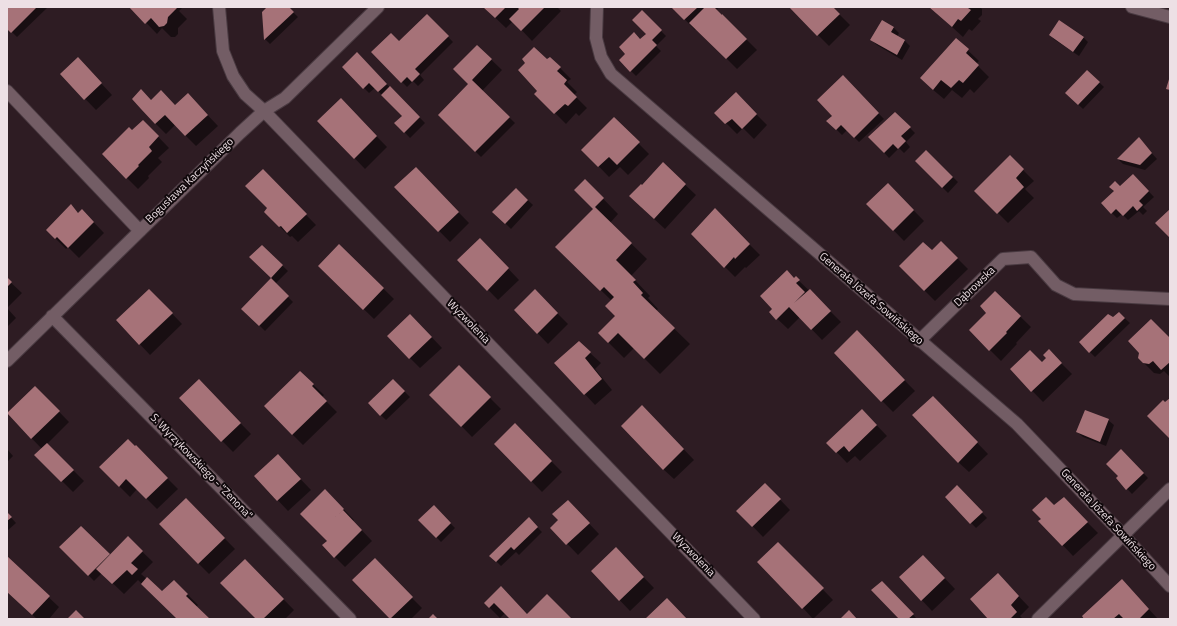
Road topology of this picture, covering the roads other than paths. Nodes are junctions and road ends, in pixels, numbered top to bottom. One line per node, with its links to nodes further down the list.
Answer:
1 (218, 7): 7 (street, Wyzwolenia)
2 (378, 7): 7 (street, Bogusława Kaczyńskiego)
3 (597, 7): 11 (street, Generała Józefa Sowińskiego)
4 (1132, 7): 5 (street)
5 (1170, 17)
6 (7, 91): 8 (street)
7 (264, 111): 8 (street, Bogusława Kaczyńskiego); 17 (street, Wyzwolenia)
8 (140, 230): 10 (street, Bogusława Kaczyńskiego)
9 (1170, 299): 11 (street, Dąbrowska)
10 (52, 316): 12 (street, Bogusława Kaczyńskiego); 16 (street, S. Wyrzykowskiego - "Zenona")
11 (919, 341): 14 (street, Generała Józefa Sowińskiego)
12 (7, 361)
13 (1170, 489): 14 (street)
14 (1123, 535): 15 (street, Generała Józefa Sowińskiego); 18 (street)
15 (1170, 586)
16 (350, 619)
17 (754, 619)
18 (1038, 619)

